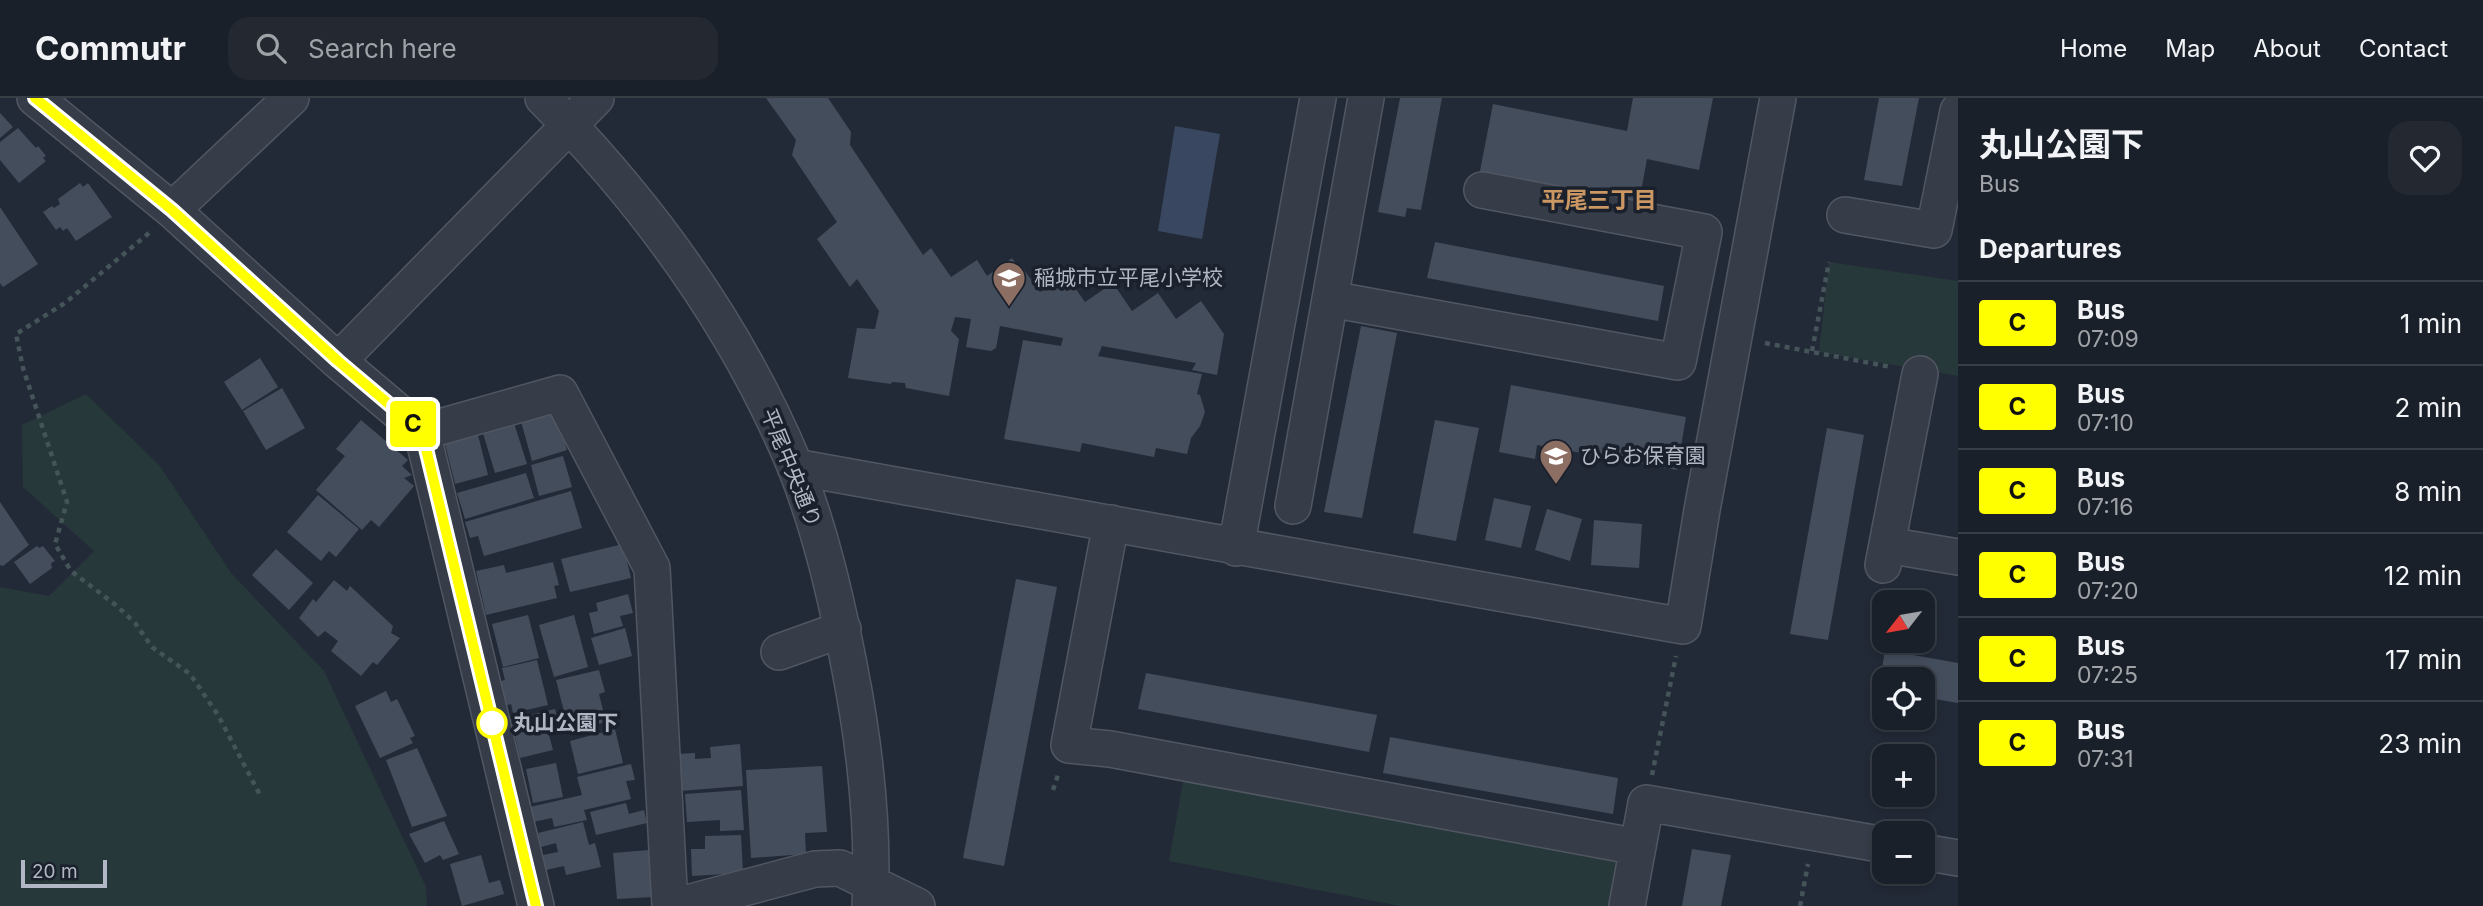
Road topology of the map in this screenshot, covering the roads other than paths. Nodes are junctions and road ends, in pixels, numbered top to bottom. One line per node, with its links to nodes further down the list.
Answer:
1 (35, 98): 11 (street)
2 (291, 98): 11 (street)
3 (543, 98): 9 (street, 平尾中央通り)
4 (596, 98): 9 (street)
5 (1318, 98): 20 (street)
6 (1366, 98): 13 (street)
7 (1778, 98): 20 (street)
8 (1958, 111): 12 (street)
9 (569, 124): 14 (street); 17 (street, 平尾中央通り)
10 (1482, 190): 13 (street)
11 (172, 210): 14 (street)
12 (1845, 215)
13 (1330, 299): 18 (street)
14 (338, 361): 16 (street)
15 (1920, 374): 21 (street)
16 (422, 432): 29 (street); 30 (street)
17 (795, 467): 19 (street); 22 (street, 平尾中央通り)
18 (1293, 506)
19 (1111, 523): 20 (street); 25 (street)
20 (1225, 545)
21 (1958, 558)
22 (843, 629): 23 (street); 28 (street, 平尾中央通り)
23 (779, 652)
24 (1872, 843): 25 (street)
25 (1638, 847): 33 (street)
26 (1935, 854): 27 (street)
27 (1958, 858)
28 (871, 894): 31 (street); 32 (street)
29 (536, 906)
30 (670, 906)
31 (676, 906)
32 (917, 906)
33 (1627, 906)

